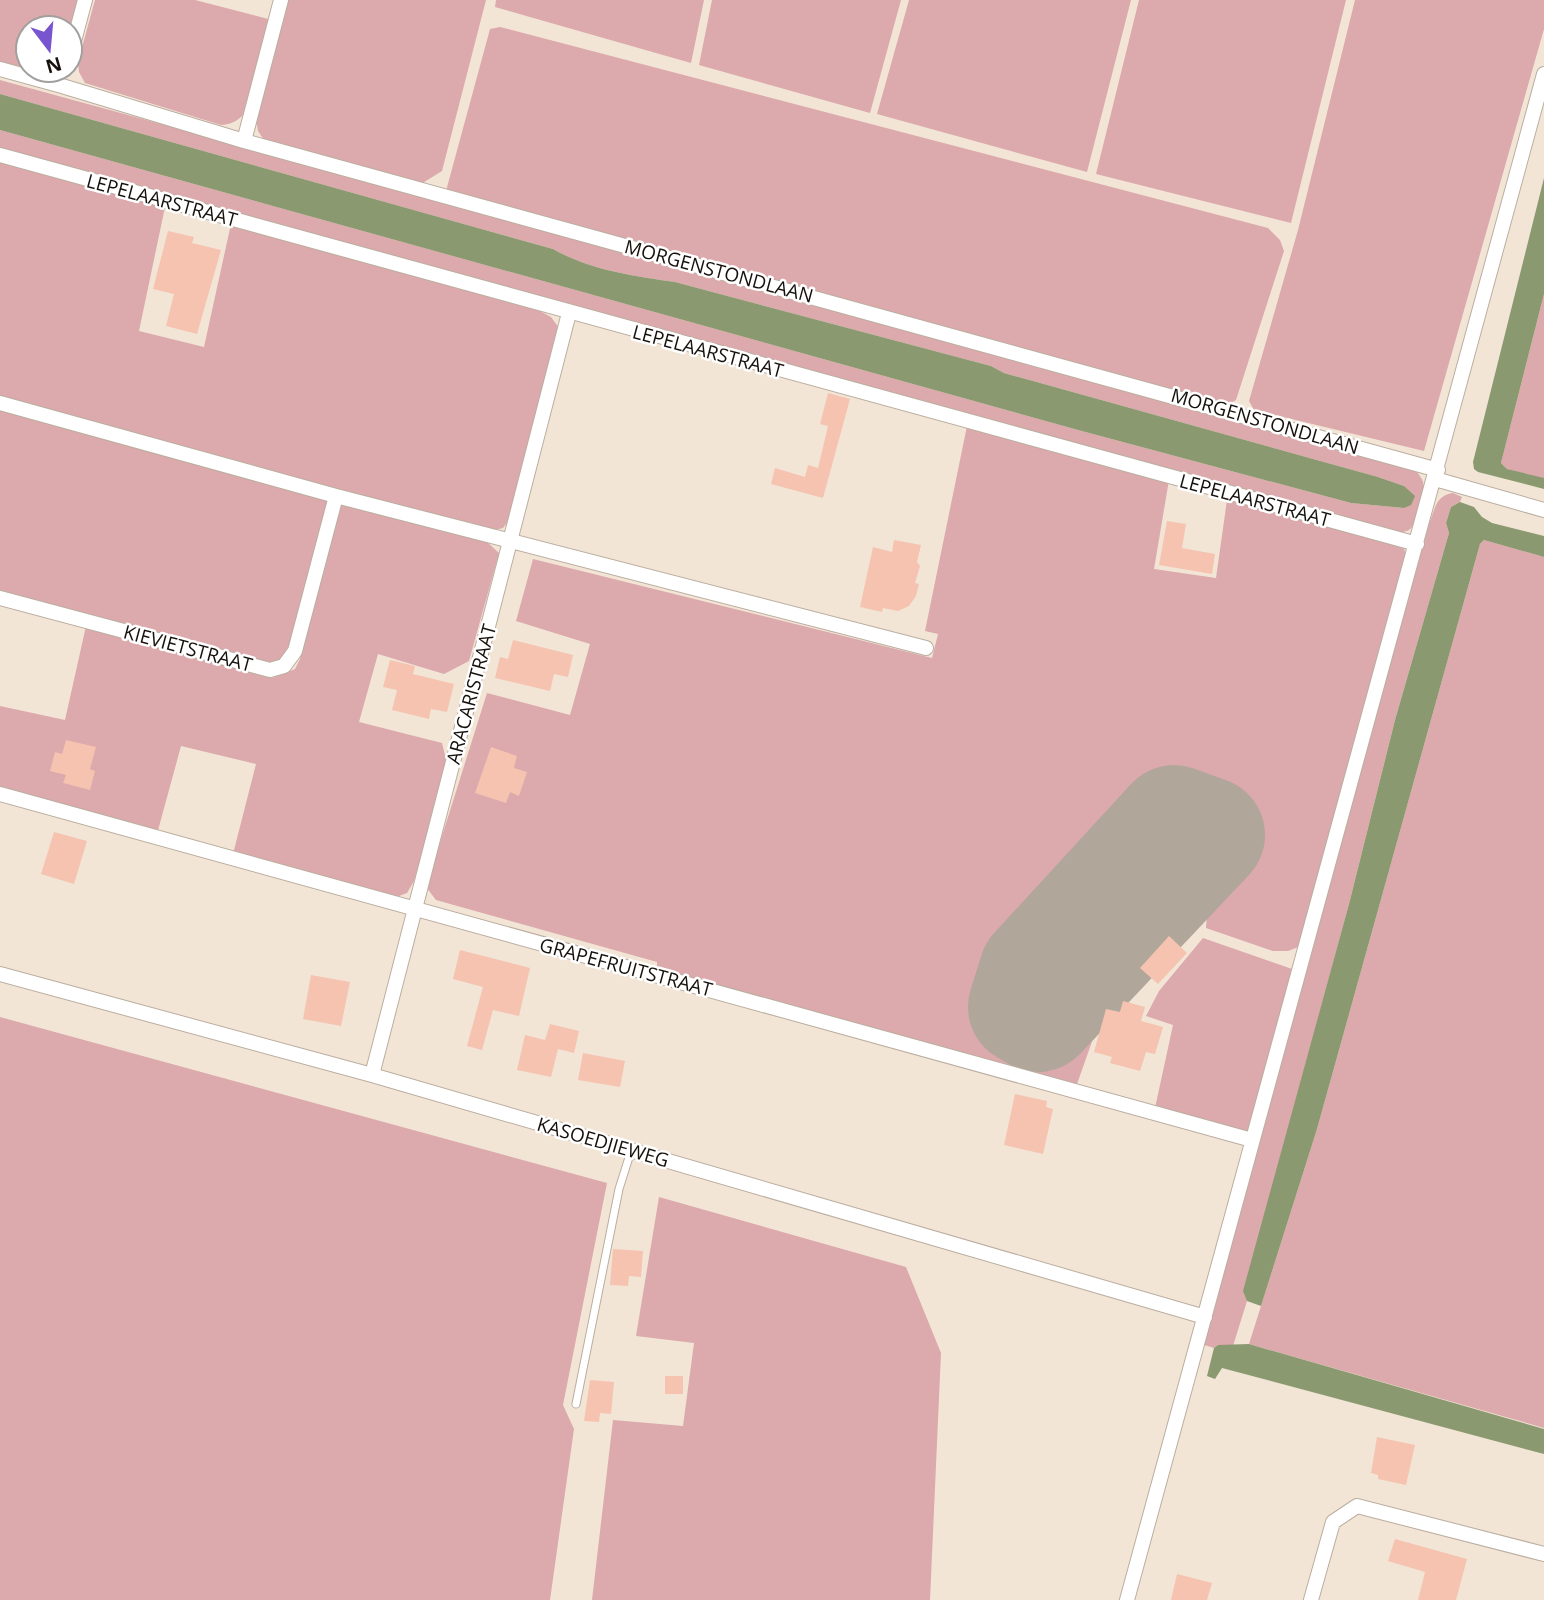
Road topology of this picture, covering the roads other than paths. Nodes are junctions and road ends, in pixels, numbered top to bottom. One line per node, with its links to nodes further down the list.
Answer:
1 (281, 0): 5 (street)
2 (0, 69): 4 (street, MORGENSTONDLAAN)
3 (1544, 74): 9 (street)
4 (62, 86): 5 (street, MORGENSTONDLAAN)
5 (244, 141): 9 (street, MORGENSTONDLAAN)
6 (0, 155): 7 (street, LEPELAARSTRAAT)
7 (569, 313): 12 (street, ARACARISTRAAT); 13 (street, LEPELAARSTRAAT)
8 (0, 403): 10 (street)
9 (1437, 474): 11 (street, MORGENSTONDLAAN); 13 (street)
10 (336, 496): 12 (street); 14 (street, KIEVIETSTRAAT)
11 (1544, 510)
12 (511, 541): 15 (street); 17 (street, ARACARISTRAAT)
13 (1417, 544): 20 (street)
14 (0, 598)
15 (926, 648)
16 (0, 794): 17 (street, GRAPEFRUITSTRAAT)
17 (415, 909): 19 (street, ARACARISTRAAT); 20 (street, GRAPEFRUITSTRAAT)
18 (0, 974): 19 (street, KASOEDJIEWEG)
19 (372, 1075): 21 (street, KASOEDJIEWEG)
20 (1252, 1140): 22 (street)
21 (631, 1151): 22 (street, KASOEDJIEWEG); 23 (lane)
22 (1205, 1317): 25 (street)
23 (576, 1404)
24 (1544, 1554): 26 (street)
25 (1128, 1600)
26 (1311, 1600)

